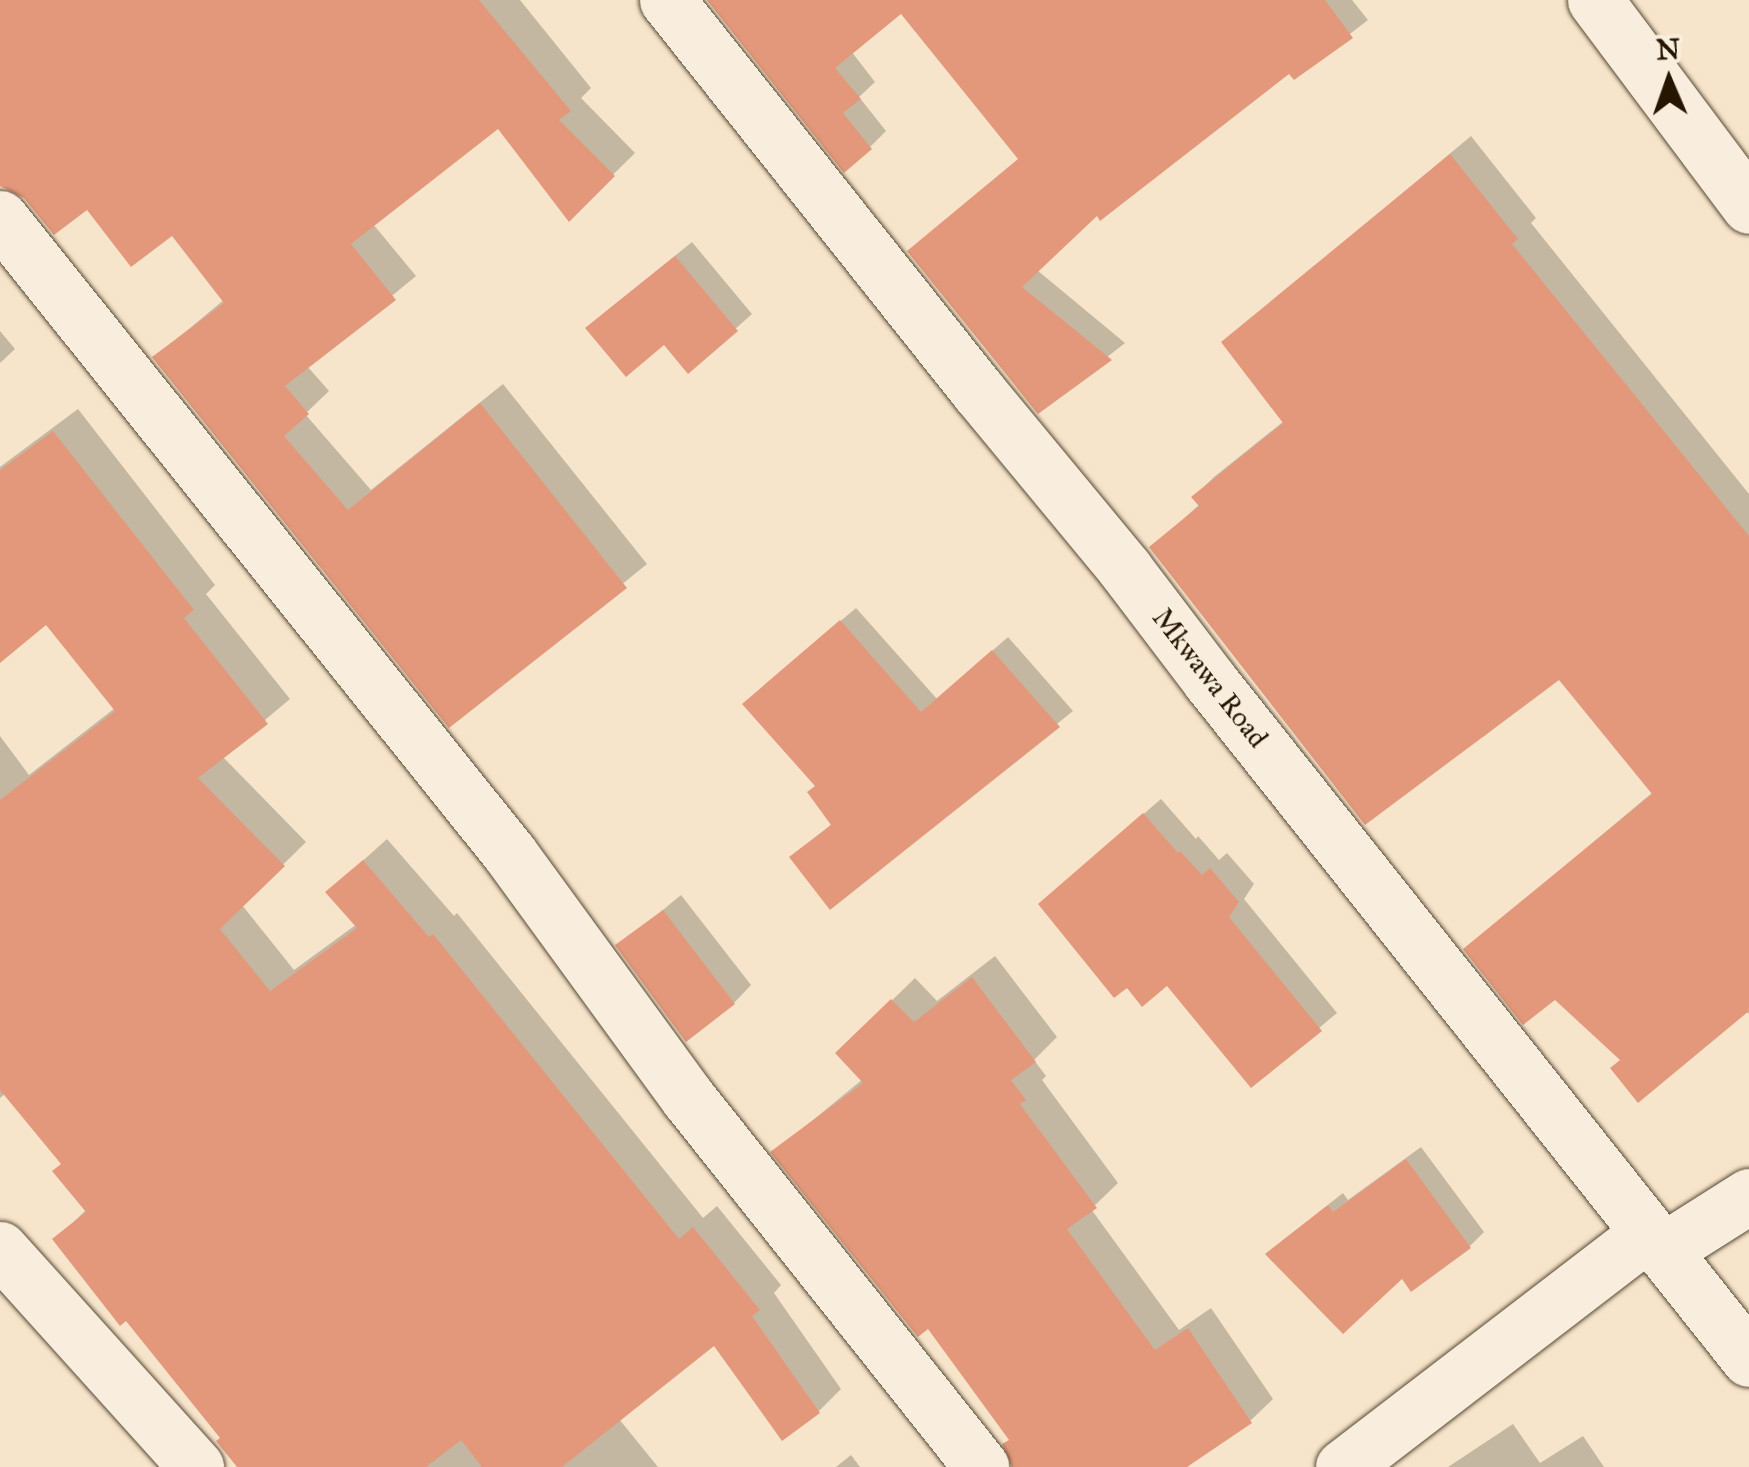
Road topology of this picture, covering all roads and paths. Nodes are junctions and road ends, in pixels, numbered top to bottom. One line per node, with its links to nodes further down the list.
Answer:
1 (667, 0): 6 (street, Mkwawa Road)
2 (1595, 0): 3 (street)
3 (1749, 206)
4 (0, 218): 10 (street)
5 (1749, 1196): 6 (street)
6 (1655, 1242): 8 (street, Mkwawa Road); 11 (street)
7 (0, 1248): 9 (street)
8 (1749, 1359)
9 (196, 1467)
10 (981, 1467)
11 (1343, 1467)

